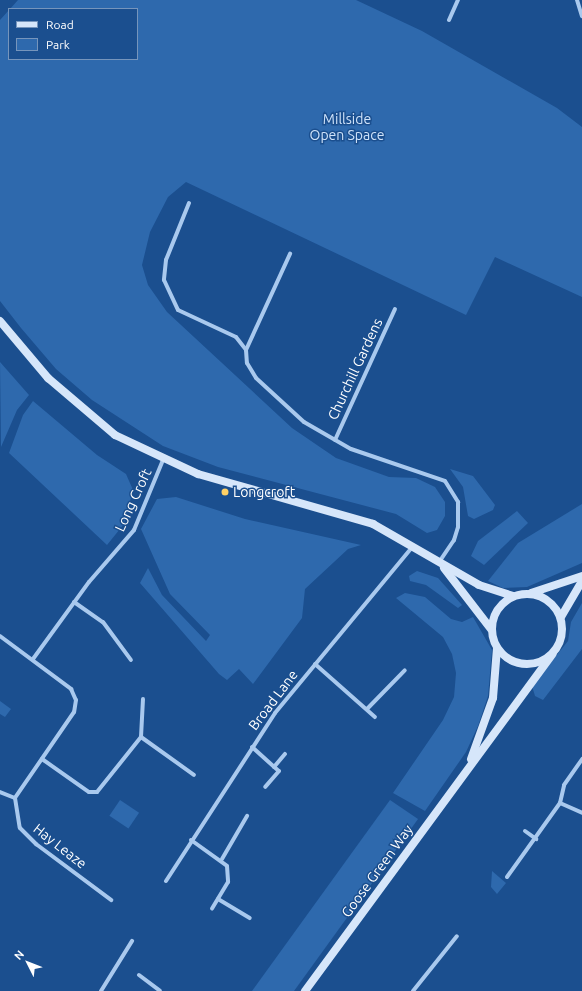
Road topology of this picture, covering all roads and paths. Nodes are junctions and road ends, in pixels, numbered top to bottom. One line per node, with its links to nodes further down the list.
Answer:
1 (458, 0): 4 (street)
2 (577, 0): 3 (street)
3 (582, 16)
4 (449, 20)
5 (189, 203): 9 (street)
6 (290, 254): 9 (street)
7 (395, 309): 10 (street, Churchill Gardens)
8 (0, 321): 11 (main road)
9 (246, 350): 10 (street, Churchill Gardens)
10 (335, 440): 13 (street, Churchill Gardens)
11 (163, 460): 12 (main road); 18 (street, Long Croft)
12 (414, 545): 13 (main road); 26 (street, Broad Lane)
13 (440, 564): 17 (main road); 20 (main road)
14 (582, 576): 16 (main road)
15 (582, 581): 19 (main road)
16 (529, 594): 17 (main road); 19 (main road)
17 (513, 596): 20 (main road)
18 (74, 602): 24 (street, Long Croft); 25 (street)
19 (561, 617): 23 (main road)
20 (491, 629): 22 (main road)
21 (0, 636): 24 (street)
22 (497, 648): 23 (main road); 36 (main road, Goose Green Way)
23 (553, 654): 36 (main road, Goose Green Way)
24 (33, 659): 34 (street)
25 (131, 660)
26 (315, 664): 29 (street); 32 (street, Broad Lane)
27 (405, 670): 29 (street)
28 (143, 698): 31 (street)
29 (367, 710): 30 (street)
30 (375, 717)
31 (142, 737): 34 (street); 38 (street)
32 (252, 747): 37 (street); 47 (street, Broad Lane)
33 (285, 754): 37 (street)
34 (42, 759): 41 (street)
35 (582, 759): 42 (street)
36 (468, 766): 60 (main road, Goose Green Way)
37 (274, 767): 39 (street)
38 (194, 775)
39 (265, 787)
40 (0, 792): 41 (street)
41 (15, 798): 52 (street, Hay Leaze)
42 (560, 803): 43 (street); 46 (street)
43 (582, 813)
44 (247, 816): 48 (street)
45 (525, 831): 46 (street)
46 (536, 839): 49 (street)
47 (191, 840): 48 (street); 50 (street, Broad Lane)
48 (222, 859): 51 (street)
49 (507, 877)
50 (166, 881)
51 (218, 899): 53 (street); 54 (street)
52 (111, 900)
53 (212, 909)
54 (250, 918)
55 (457, 936): 61 (street)
56 (132, 941): 58 (street)
57 (139, 975): 59 (street)
58 (101, 991)
59 (160, 991)
60 (305, 991)
61 (413, 991)

